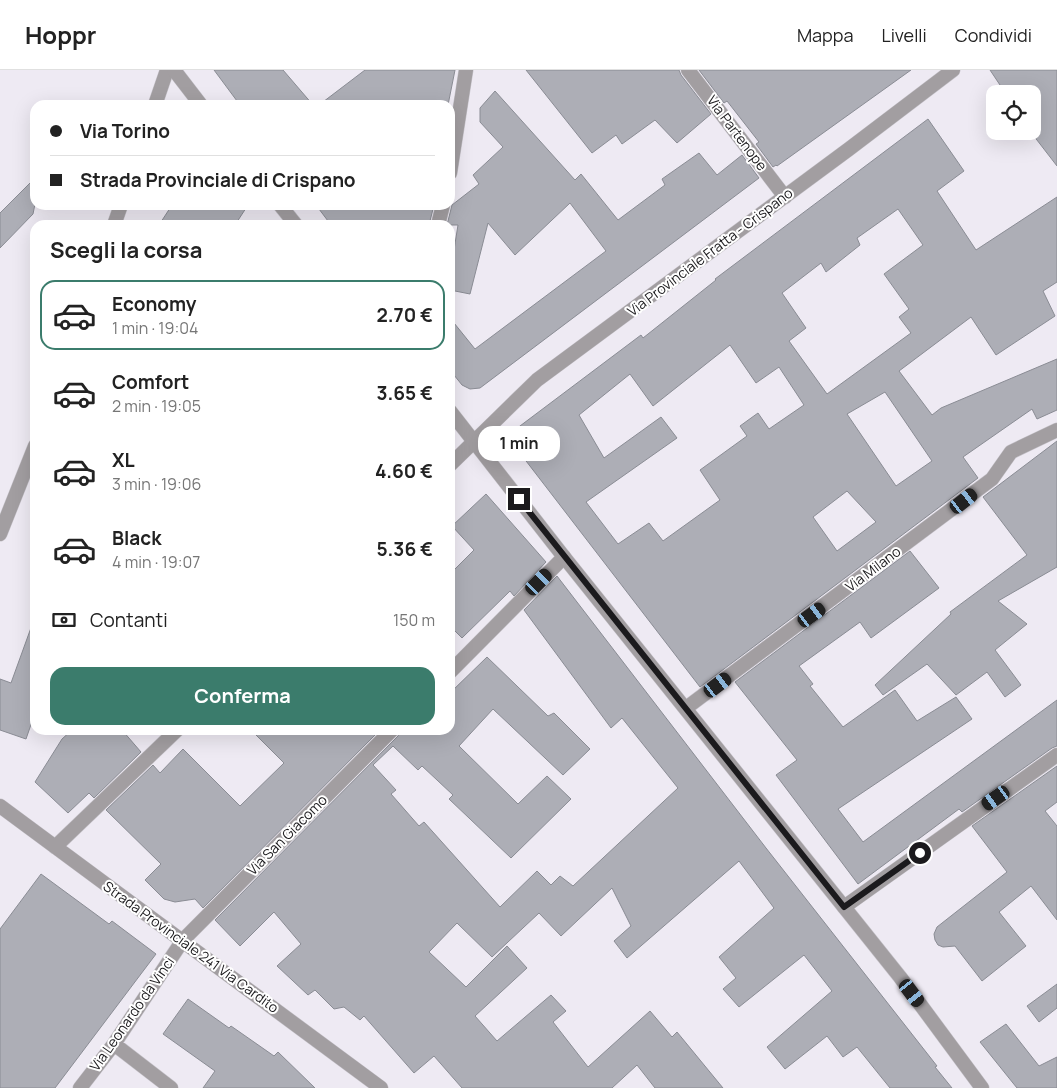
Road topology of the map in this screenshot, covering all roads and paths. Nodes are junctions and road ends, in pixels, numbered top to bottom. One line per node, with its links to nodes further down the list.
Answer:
1 (167, 70): 6 (street)
2 (174, 70): 7 (street)
3 (466, 70): 8 (street)
4 (688, 70): 9 (street, Via Partenope)
5 (948, 71): 9 (street, Via Provinciale Fratta - Crispano)
6 (157, 100)
7 (197, 100)
8 (455, 141)
9 (785, 197): 14 (street, Via Provinciale Fratta - Crispano)
10 (284, 210): 11 (street)
11 (292, 220)
12 (455, 417): 14 (street)
13 (1057, 430): 20 (street, Via Milano)
14 (475, 441): 16 (street, Via Provinciale Fratta - Crispano); 18 (street)
15 (30, 459): 17 (street)
16 (455, 460)
17 (0, 534)
18 (564, 557): 19 (street); 20 (street)
19 (455, 667)
20 (686, 708): 26 (street)
21 (171, 735): 25 (street)
22 (387, 735): 27 (street, Via San Giacomo)
23 (1057, 755): 26 (street)
24 (0, 806): 25 (street, Strada Provinciale 241 Via Cardito)
25 (55, 847): 27 (street, Strada Provinciale 241 Via Cardito)
26 (844, 907): 32 (street)
27 (183, 940): 28 (street, Via Leonardo da Vinci); 31 (street, Strada Provinciale 241 Via Cardito)
28 (114, 1044): 29 (street, Via Leonardo da Vinci); 30 (street)
29 (80, 1088)
30 (171, 1088)
31 (381, 1088)
32 (982, 1088)

